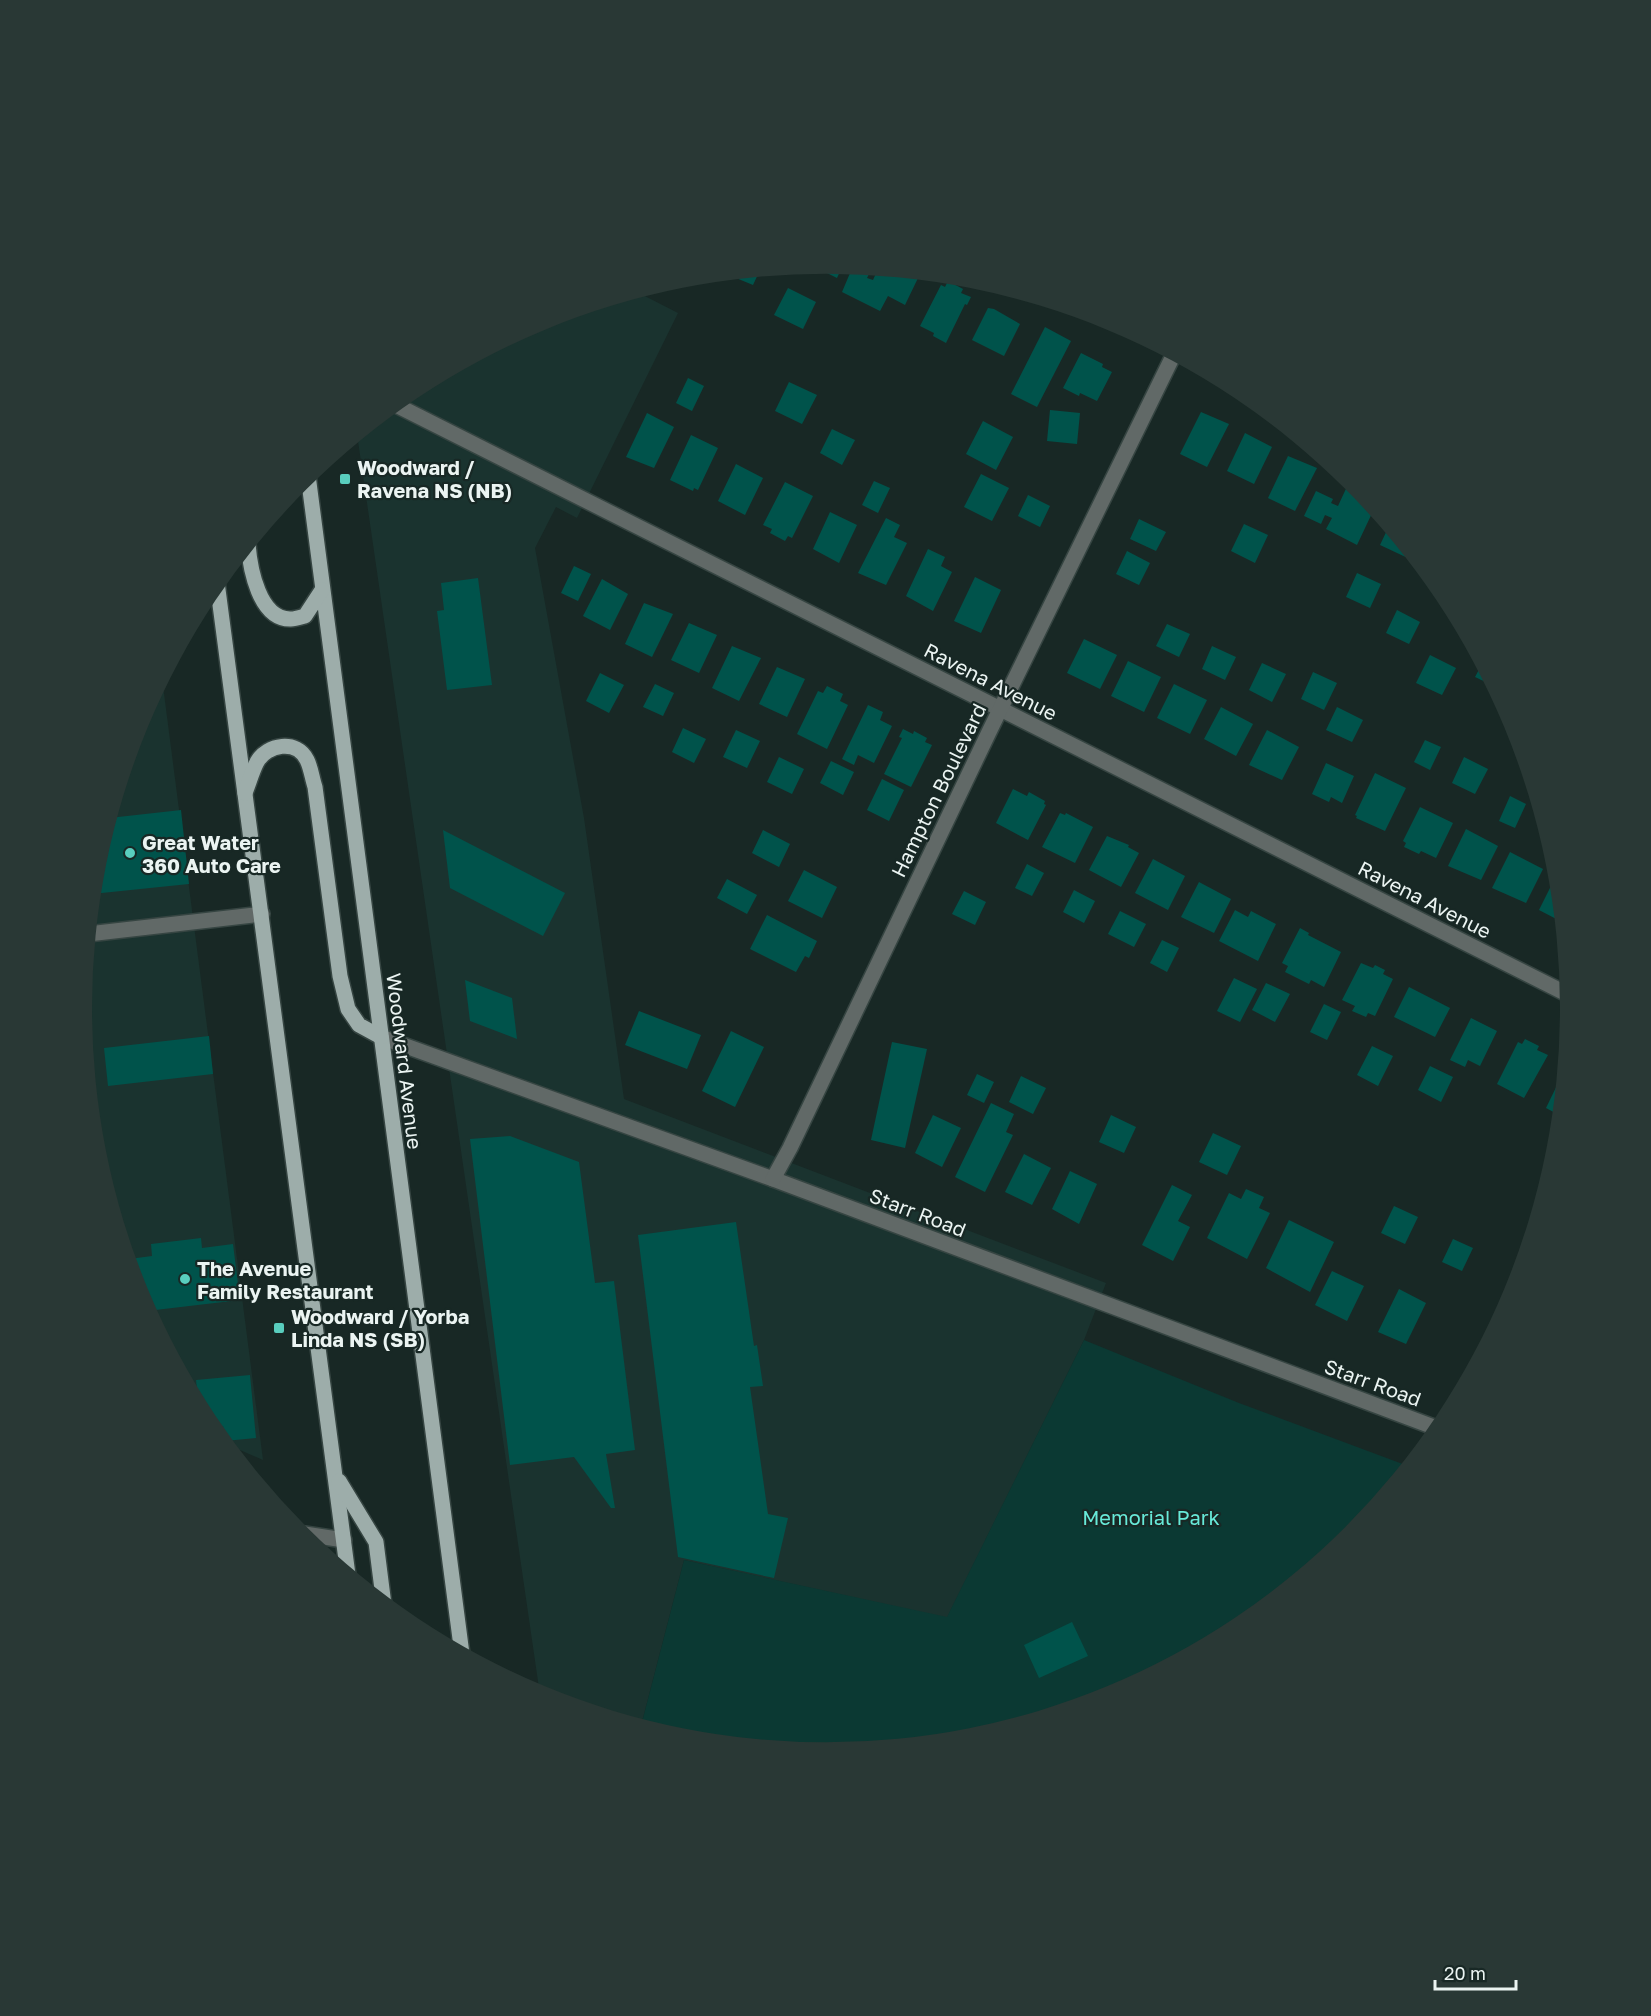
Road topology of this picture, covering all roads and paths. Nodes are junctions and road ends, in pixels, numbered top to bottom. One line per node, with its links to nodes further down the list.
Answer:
1 (1171, 361): 7 (street, Hampton Boulevard)
2 (403, 409): 7 (street, Ravena Avenue)
3 (309, 486): 5 (main road, Woodward Avenue)
4 (249, 554): 5 (main road)
5 (322, 590): 12 (main road, Woodward Avenue)
6 (219, 595): 8 (main road)
7 (1001, 709): 11 (street, Ravena Avenue); 13 (street, Hampton Boulevard)
8 (244, 794): 9 (main road); 12 (main road)
9 (262, 914): 10 (street); 15 (main road)
10 (96, 933)
11 (1559, 990)
12 (381, 1037): 13 (street, Starr Road); 20 (main road, Woodward Avenue)
13 (773, 1179): 14 (street, Starr Road)
14 (1429, 1426)
15 (336, 1476): 17 (main road); 19 (main road)
16 (315, 1536): 17 (street)
17 (344, 1540): 18 (main road)
18 (347, 1564)
19 (382, 1592)
20 (461, 1645)

